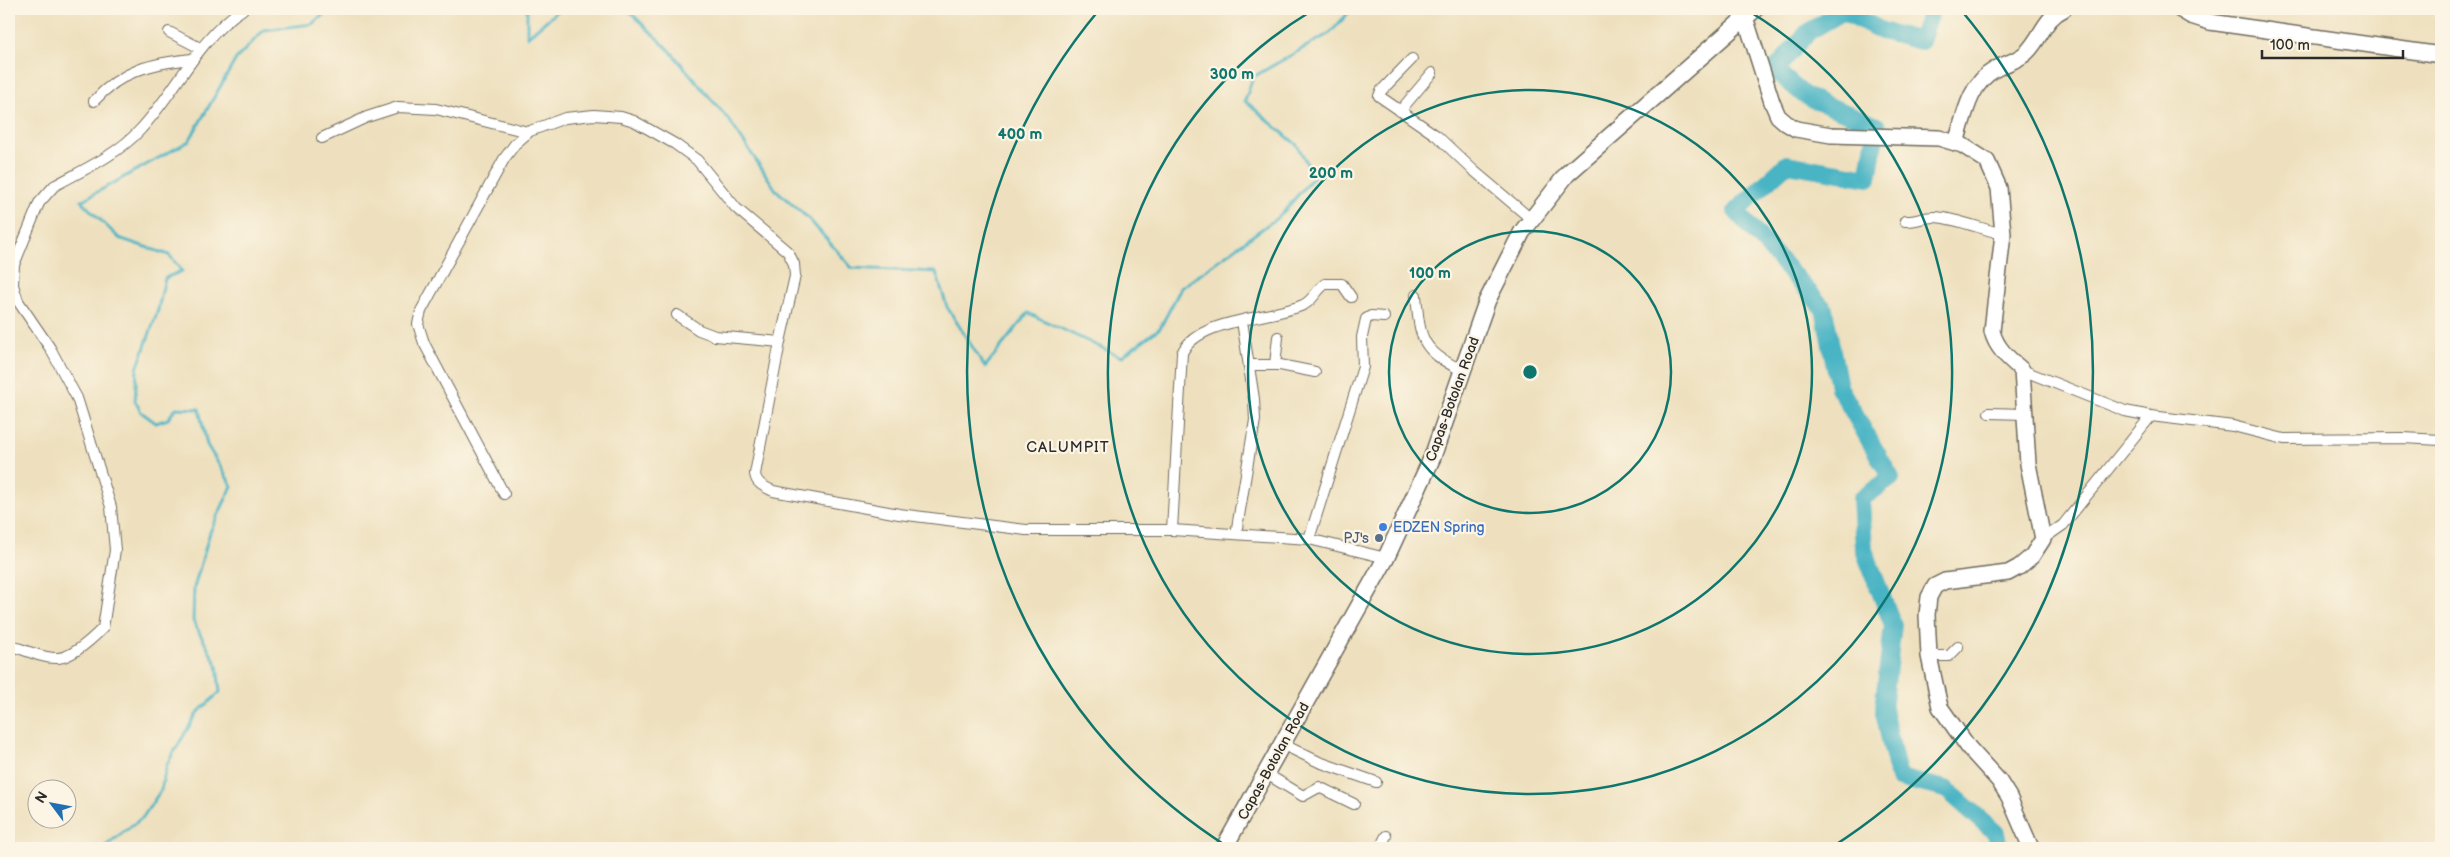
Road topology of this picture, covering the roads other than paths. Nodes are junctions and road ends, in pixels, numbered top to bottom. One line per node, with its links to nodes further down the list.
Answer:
1 (244, 9): 6 (street)
2 (2064, 9): 15 (street)
3 (2179, 9): 7 (street)
4 (1750, 13): 15 (street); 16 (main road, Capas-Botolan Road)
5 (169, 32): 6 (street)
6 (200, 48): 9 (street)
7 (2441, 55)
8 (1412, 58): 12 (street)
9 (192, 59): 11 (street); 41 (street)
10 (1432, 73): 12 (street)
11 (94, 101)
12 (1400, 110): 16 (street)
13 (528, 132): 14 (street); 25 (street); 35 (street)
14 (322, 138)
15 (1956, 143): 18 (street)
16 (1531, 219): 29 (main road, Capas-Botolan Road)
17 (1905, 220): 18 (street)
18 (2003, 234): 28 (street)
19 (1416, 295): 29 (street)
20 (1351, 297): 23 (street)
21 (677, 315): 25 (street)
22 (1384, 317): 38 (street)
23 (1242, 321): 26 (street); 36 (street)
24 (1278, 337): 27 (street)
25 (780, 342): 36 (street)
26 (1249, 365): 27 (street); 37 (street)
27 (1275, 365): 30 (street)
28 (2022, 370): 32 (street); 33 (street)
29 (1463, 371): 40 (main road, Capas-Botolan Road)
30 (1315, 372)
31 (1989, 413): 32 (street)
32 (2025, 414): 39 (street)
33 (2151, 416): 34 (street); 39 (street)
34 (2441, 440)
35 (504, 494)
36 (1172, 530): 37 (street)
37 (1236, 534): 38 (street)
38 (1308, 539): 40 (street)
39 (2043, 539): 43 (street)
40 (1386, 558): 44 (main road, Capas-Botolan Road)
41 (9, 645)
42 (1958, 647): 43 (street)
43 (1929, 656): 51 (street)
44 (1282, 744): 45 (main road, Capas-Botolan Road); 46 (street)
45 (1265, 773): 47 (street); 49 (main road, Capas-Botolan Road)
46 (1376, 782)
47 (1354, 804)
48 (1386, 836): 50 (street)
49 (1224, 848)
50 (1380, 848)
51 (2031, 848)

